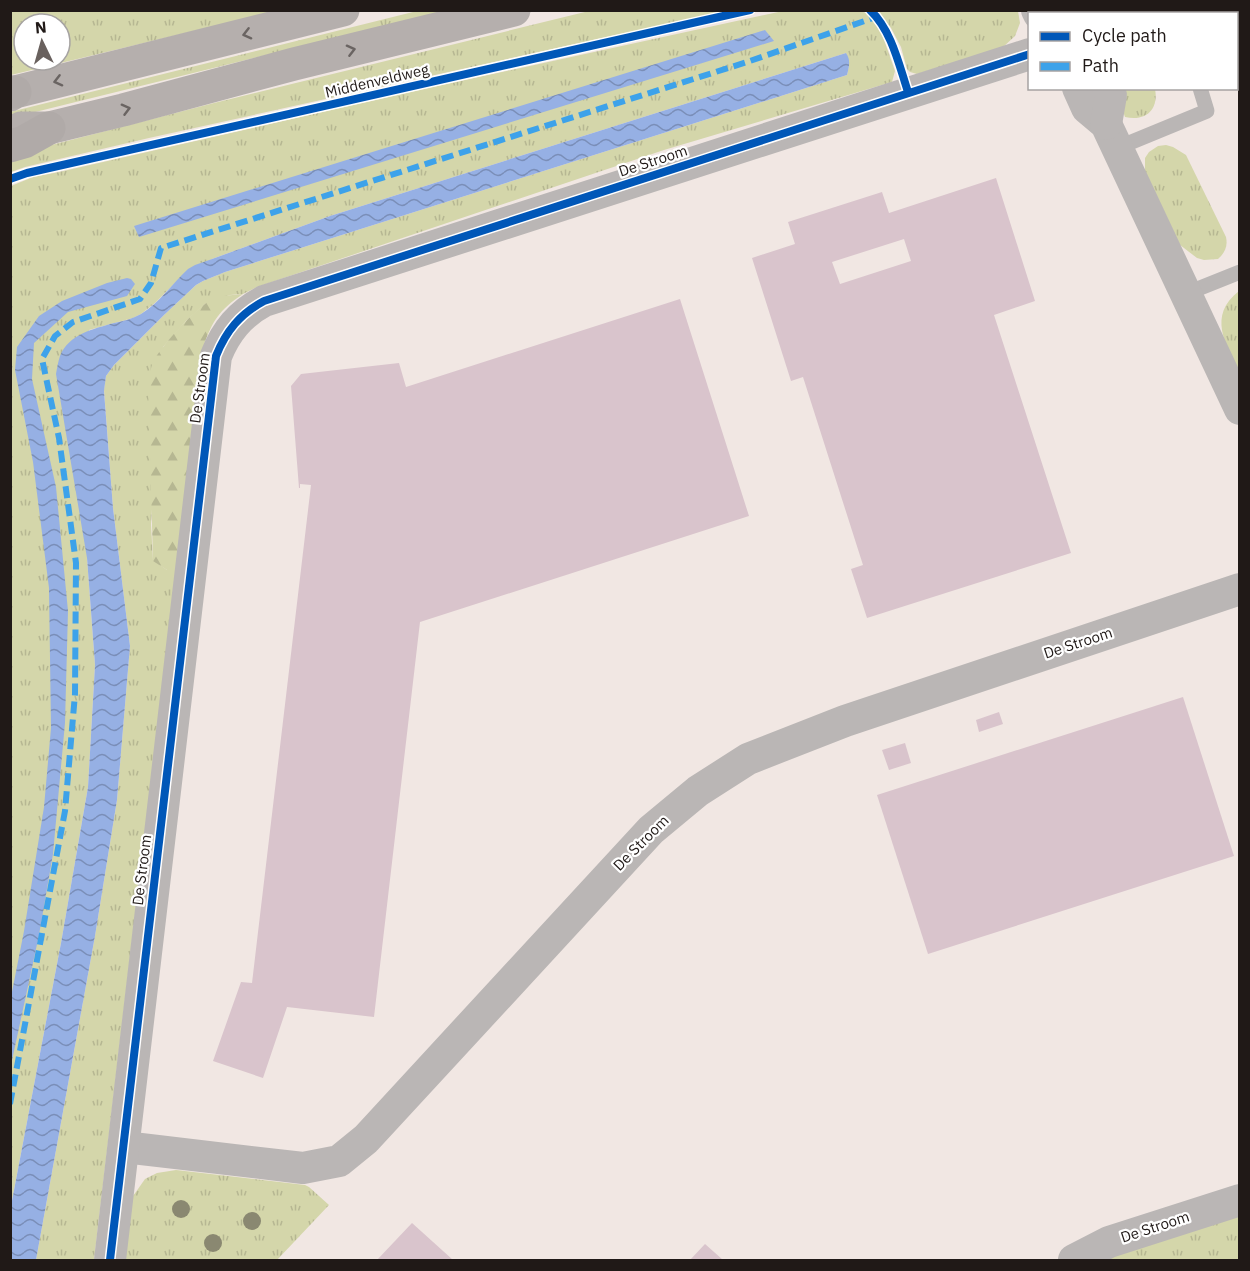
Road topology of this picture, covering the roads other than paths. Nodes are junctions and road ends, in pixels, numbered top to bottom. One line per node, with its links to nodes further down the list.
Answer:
1 (343, 10): 7 (main road, one-way to 7)
2 (513, 10): 8 (main road, one-way to 2)
3 (1028, 54): 16 (street, De Stroom)
4 (1079, 90): 10 (street)
5 (1109, 90): 10 (street)
6 (1201, 90): 10 (lane)
7 (12, 93)
8 (49, 128): 9 (main road); 11 (highway)
9 (10, 130)
10 (1111, 136): 13 (street)
11 (10, 146)
12 (1239, 272): 13 (lane)
13 (1185, 294): 14 (street)
14 (1239, 409)
15 (1239, 589): 16 (street, De Stroom)
16 (123, 1147): 18 (street, De Stroom)
17 (1239, 1200): 19 (street, De Stroom)
18 (110, 1260)
19 (1074, 1260)

